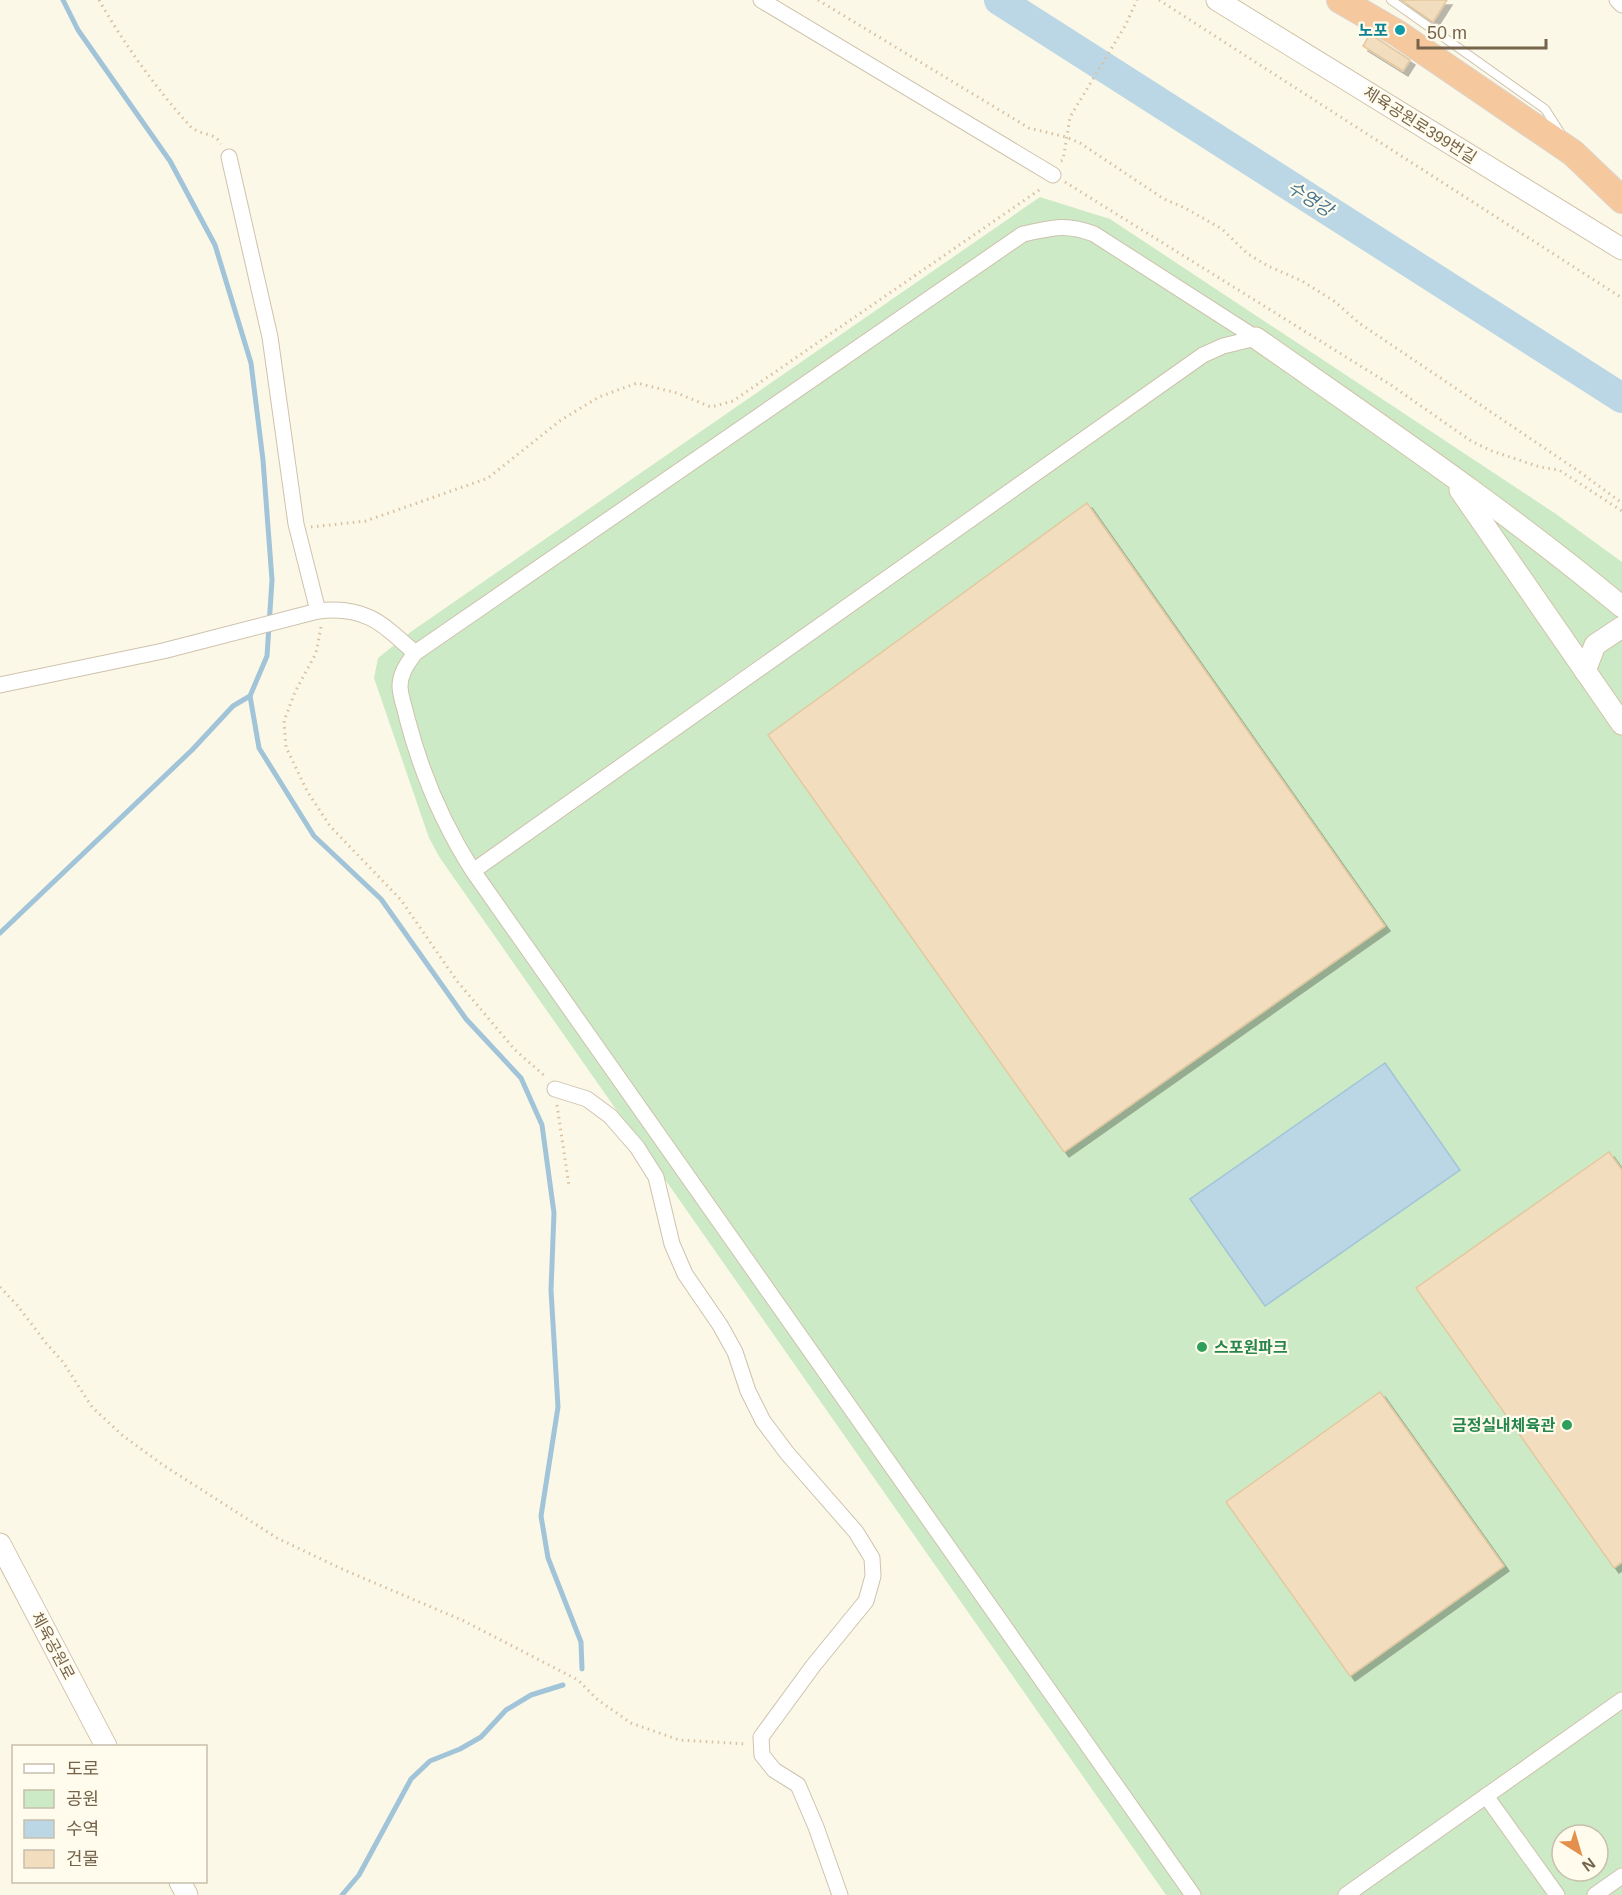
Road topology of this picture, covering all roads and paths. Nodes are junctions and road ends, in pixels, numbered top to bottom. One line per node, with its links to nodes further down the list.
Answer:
1 (99, 0): 13 (path)
2 (761, 0): 14 (street)
3 (818, 0): 11 (path)
4 (1137, 0): 11 (path)
5 (1159, 0): 17 (path)
6 (1217, 0): 16 (street, 체육공원로399번길)
7 (1340, 0): 12 (highway)
8 (1391, 0): 12 (lane)
9 (1617, 0): 10 (street)
10 (1622, 5)
11 (1066, 137): 14 (path); 20 (path)
12 (1573, 153): 15 (highway)
13 (229, 157): 22 (street)
14 (1050, 173): 21 (path); 22 (path)
15 (1622, 200)
16 (1622, 249)
17 (1622, 298)
18 (1256, 338): 19 (street); 26 (street); 30 (street)
19 (1449, 474): 23 (street); 27 (street)
20 (1622, 503)
21 (1622, 511)
22 (298, 532): 24 (street)
23 (1622, 607)
24 (313, 612): 26 (street); 28 (street); 31 (path)
25 (1622, 627): 27 (street)
26 (415, 653): 30 (street)
27 (1586, 671): 29 (street)
28 (0, 685)
29 (1622, 724)
30 (473, 871): 41 (street)
31 (555, 1089): 32 (path); 37 (street)
32 (569, 1186)
33 (0, 1287): 37 (path)
34 (0, 1545): 36 (street, 체육공원로)
35 (1622, 1700): 38 (street)
36 (105, 1745)
37 (761, 1745): 40 (street)
38 (1486, 1796): 42 (street); 43 (street)
39 (1622, 1876): 44 (street)
40 (840, 1895)
41 (1193, 1895)
42 (1346, 1895)
43 (1557, 1895)
44 (1595, 1895)

